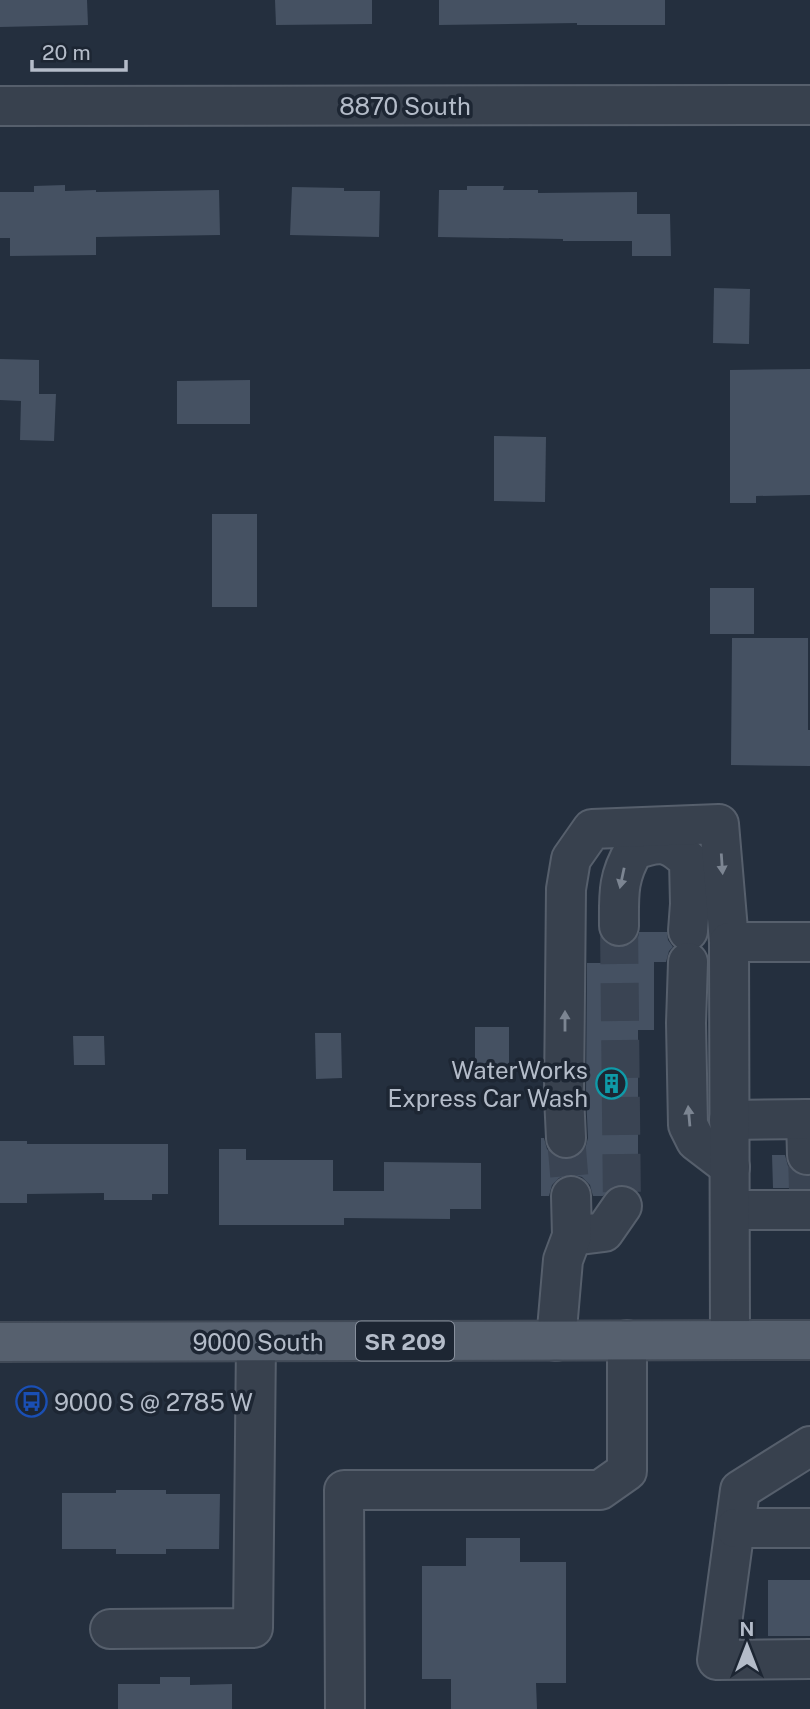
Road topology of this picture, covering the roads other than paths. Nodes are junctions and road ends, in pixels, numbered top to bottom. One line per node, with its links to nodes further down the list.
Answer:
1 (810, 105): 2 (street, 8870 South)
2 (0, 106)
3 (619, 926): 4 (street, one-way to 3)
4 (693, 941): 5 (street); 6 (street); 7 (street, one-way to 4); 8 (street, one-way to 4)
5 (810, 942)
6 (729, 1120): 8 (street); 9 (street)
7 (566, 1138)
8 (730, 1167): 12 (street)
9 (808, 1167): 12 (street)
10 (571, 1196): 13 (street)
11 (622, 1206): 13 (street)
12 (730, 1210): 15 (street)
13 (572, 1236): 17 (street)
14 (627, 1340): 15 (main road, 9000 South / SR 209); 17 (main road, 9000 South / SR 209); 25 (street)
15 (730, 1340): 16 (main road, 9000 South / SR 209)
16 (810, 1340)
17 (556, 1341): 19 (main road, 9000 South / SR 209)
18 (0, 1342): 19 (main road, 9000 South / SR 209)
19 (256, 1342): 23 (street)
20 (810, 1446): 21 (street)
21 (735, 1528): 22 (street); 24 (street)
22 (810, 1528)
23 (110, 1629)
24 (810, 1659)
25 (345, 1709)

